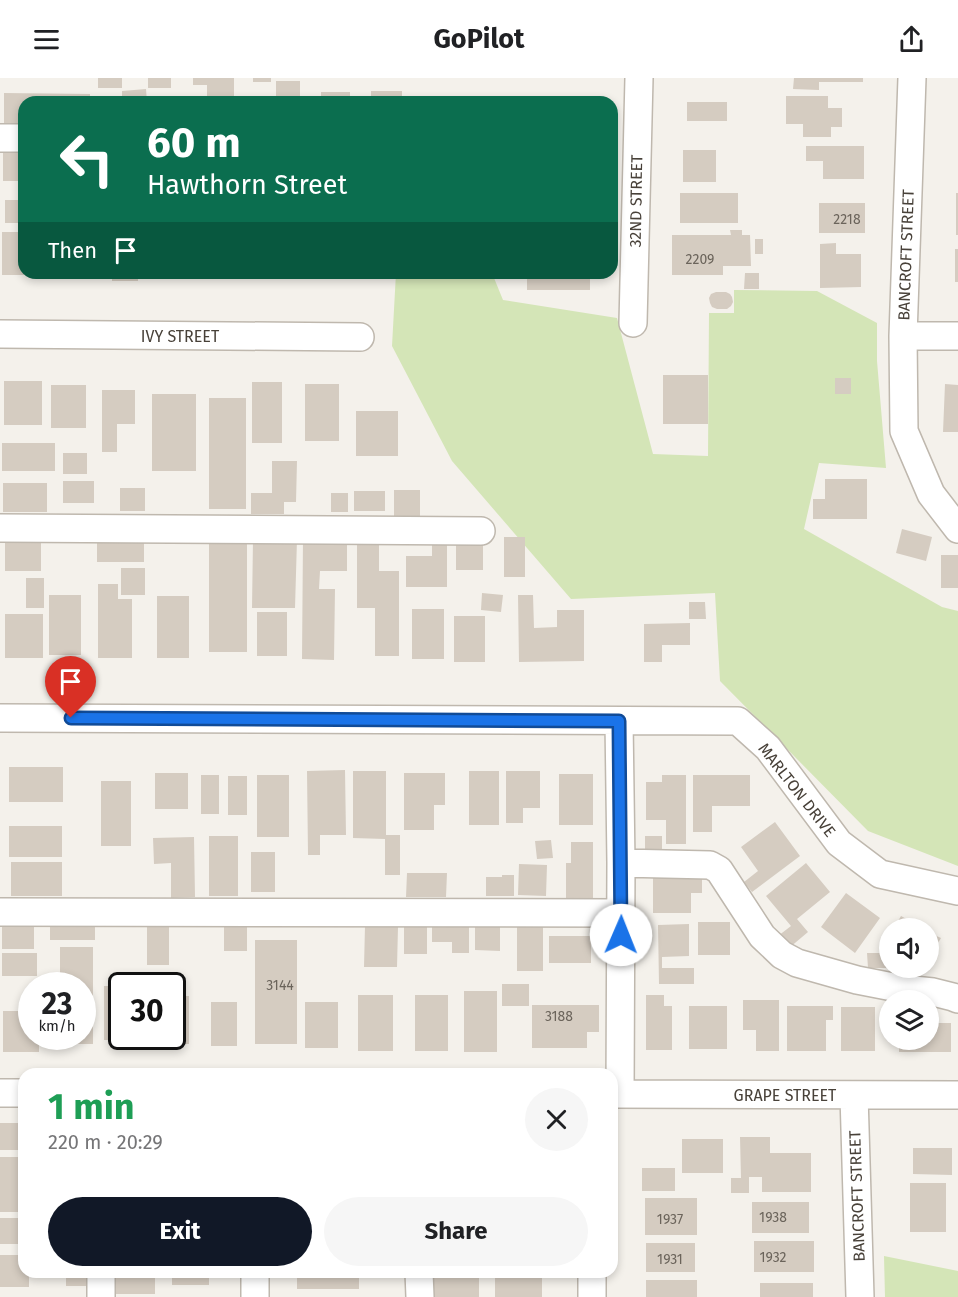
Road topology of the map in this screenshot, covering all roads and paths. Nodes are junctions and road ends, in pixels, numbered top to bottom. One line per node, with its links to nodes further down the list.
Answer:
1 (639, 78): 5 (street, 32ND STREET)
2 (912, 78): 8 (street, BANCROFT STREET)
3 (0, 138): 4 (street)
4 (18, 138)
5 (624, 143): 6 (street, 32ND STREET)
6 (633, 323)
7 (0, 334): 10 (street, IVY STREET)
8 (903, 336): 9 (street); 12 (street, BANCROFT STREET)
9 (958, 336)
10 (360, 337)
11 (0, 528): 13 (street)
12 (958, 529)
13 (481, 531)
14 (0, 718): 15 (street)
15 (619, 721): 16 (street); 17 (street, MARLTON DRIVE)
16 (621, 863): 19 (street); 20 (street)
17 (958, 891)
18 (0, 912): 19 (street)
19 (621, 913): 21 (street)
20 (958, 999)
21 (617, 1068)
22 (0, 1093): 23 (street)
23 (18, 1093)
24 (618, 1095): 25 (street, GRAPE STREET)
25 (854, 1095): 26 (street, GRAPE STREET); 35 (street, BANCROFT STREET)
26 (958, 1095)
27 (101, 1278): 31 (street)
28 (255, 1278): 32 (street)
29 (419, 1278): 33 (street)
30 (592, 1278): 34 (street)
31 (101, 1297)
32 (255, 1297)
33 (420, 1297)
34 (592, 1297)
35 (860, 1297)

